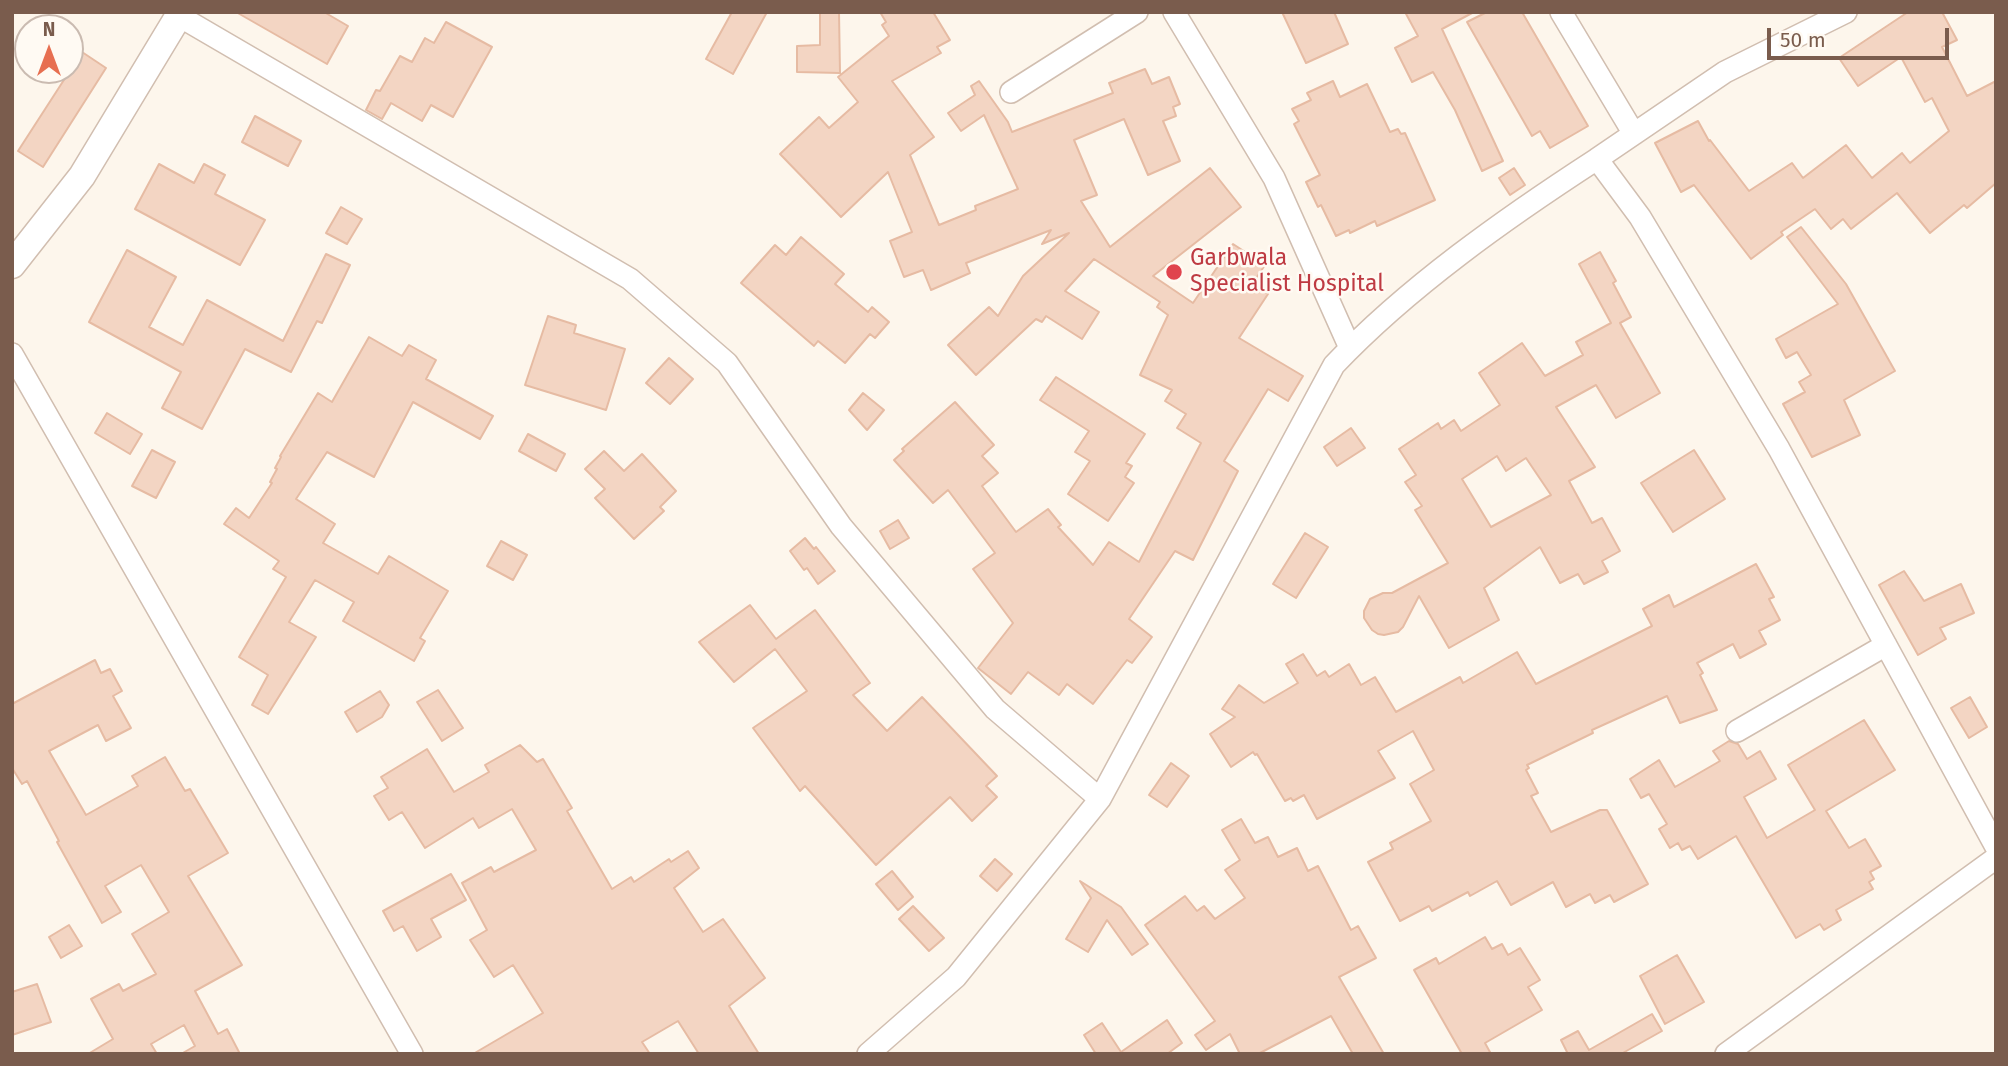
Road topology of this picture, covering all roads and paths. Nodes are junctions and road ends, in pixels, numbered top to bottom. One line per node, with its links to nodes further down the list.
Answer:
1 (1137, 12): 6 (street)
2 (1174, 12): 10 (street)
3 (1560, 12): 7 (street)
4 (1846, 12): 7 (street)
5 (180, 14): 9 (street); 14 (street)
6 (1011, 92)
7 (1634, 134): 8 (street)
8 (1597, 159): 10 (street); 12 (street)
9 (12, 265)
10 (1350, 348): 14 (street)
11 (12, 354): 17 (street)
12 (1886, 645): 13 (street); 15 (street)
13 (1737, 731)
14 (1100, 799): 18 (street)
15 (1996, 847)
16 (1996, 858): 19 (street)
17 (411, 1054)
18 (869, 1054)
19 (1726, 1054)

